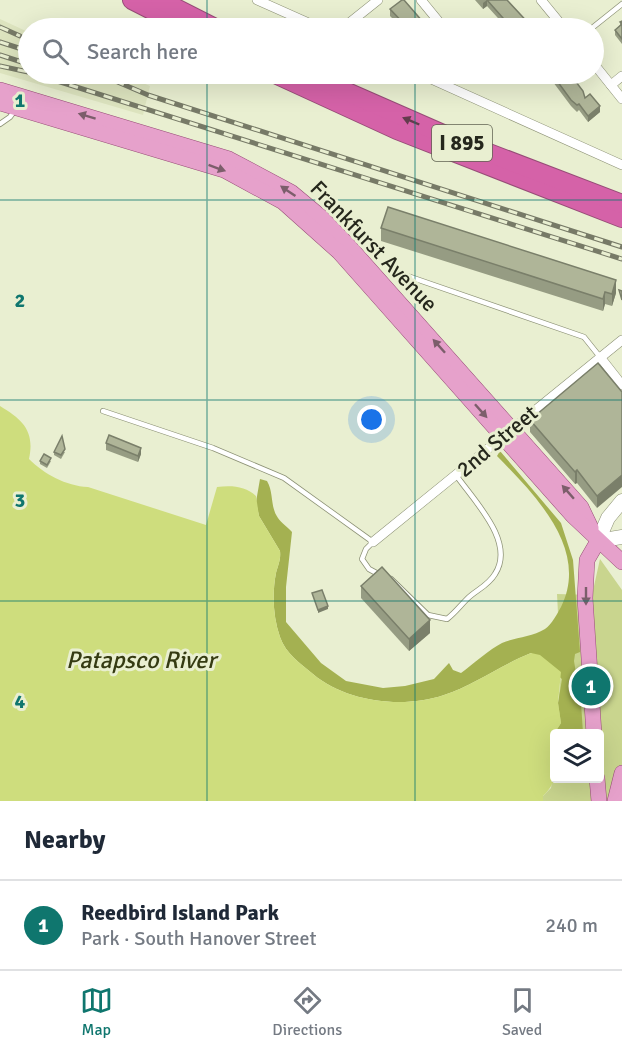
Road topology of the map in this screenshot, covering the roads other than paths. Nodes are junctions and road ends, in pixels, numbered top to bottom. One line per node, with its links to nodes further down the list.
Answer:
1 (132, 0): 10 (highway)
2 (160, 0): 11 (highway)
3 (257, 0): 9 (street)
4 (272, 0): 9 (street)
5 (378, 0): 13 (street)
6 (421, 0): 14 (street)
7 (543, 1): 15 (street)
8 (622, 4): 16 (lane)
9 (281, 11): 12 (street)
10 (167, 18)
11 (195, 18)
12 (297, 18)
13 (356, 18)
14 (436, 18)
15 (556, 18)
16 (604, 18)
17 (604, 76): 22 (street)
18 (622, 76): 22 (street)
19 (297, 84): 30 (highway, I 895)
20 (329, 84): 29 (highway, I 895, one-way to 20)
21 (442, 84): 28 (street)
22 (611, 85): 24 (street)
23 (0, 90): 25 (main road, Frankfurst Avenue)
24 (622, 99)
25 (17, 101): 26 (main road, Frankfurst Avenue); 27 (lane); 36 (main road, Frankfurst Avenue)
26 (0, 103)
27 (0, 123)
28 (622, 165)
29 (622, 204)
30 (622, 218)
31 (390, 270): 33 (lane)
32 (622, 340): 33 (street, 2nd Street)
33 (600, 357): 34 (street); 36 (street, 2nd Street)
34 (622, 385)
35 (104, 411): 40 (lane)
36 (507, 431): 37 (street, 2nd Street); 41 (main road, Frankfurst Avenue)
37 (456, 475): 40 (street, 2nd Street); 40 (lane)
38 (622, 501): 41 (main road)
39 (622, 537): 41 (main road)
40 (373, 542)
41 (598, 542): 42 (main road, Frankfurst Avenue); 43 (main road, one-way to 43)
42 (622, 562)
43 (594, 729)
44 (622, 773): 47 (main road)
45 (597, 783): 46 (main road)
46 (599, 801)
47 (615, 801)

